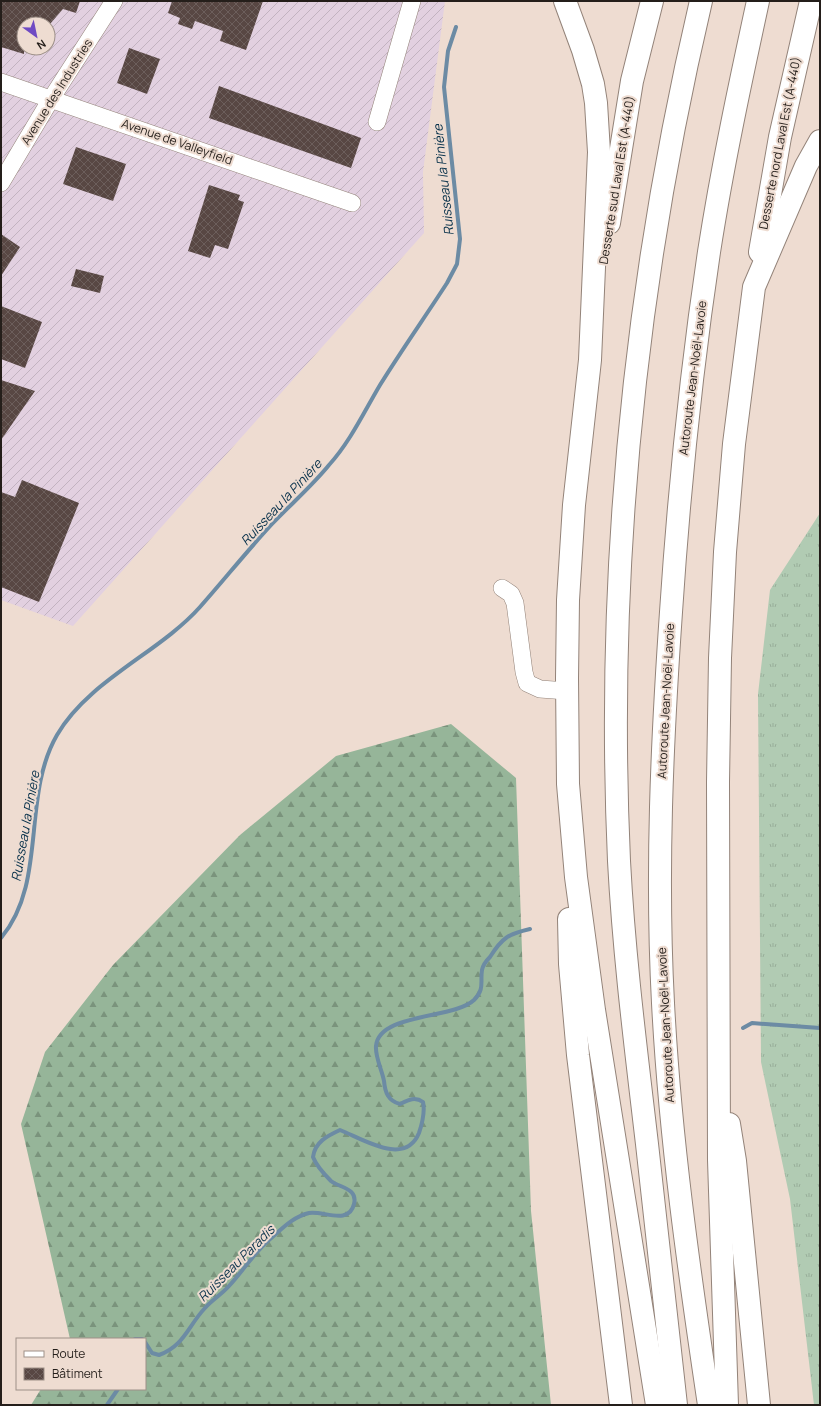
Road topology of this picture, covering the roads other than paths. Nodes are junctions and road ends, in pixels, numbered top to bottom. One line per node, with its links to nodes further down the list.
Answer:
1 (114, 1): 9 (street, Avenue des Industries)
2 (412, 1): 10 (street)
3 (565, 1): 15 (highway)
4 (652, 1): 15 (highway, Desserte sud Laval Est (A-440))
5 (701, 1): 22 (highway)
6 (758, 1): 23 (highway, Autoroute Jean-Noël-Lavoie)
7 (811, 1): 14 (highway, Desserte nord Laval Est (A-440))
8 (1, 82): 9 (street, Avenue de Valleyfield)
9 (51, 99): 12 (street, Avenue des Industries); 13 (street, Avenue de Valleyfield)
10 (377, 122)
11 (820, 141): 14 (highway)
12 (1, 183)
13 (352, 203)
14 (754, 287): 19 (highway)
15 (590, 360): 17 (highway)
16 (502, 588): 17 (street)
17 (567, 691): 18 (highway)
18 (568, 784): 20 (highway); 21 (highway)
19 (718, 1062): 24 (highway); 25 (highway)
20 (621, 1405)
21 (657, 1405)
22 (676, 1405)
23 (708, 1405)
24 (726, 1405)
25 (759, 1405)

